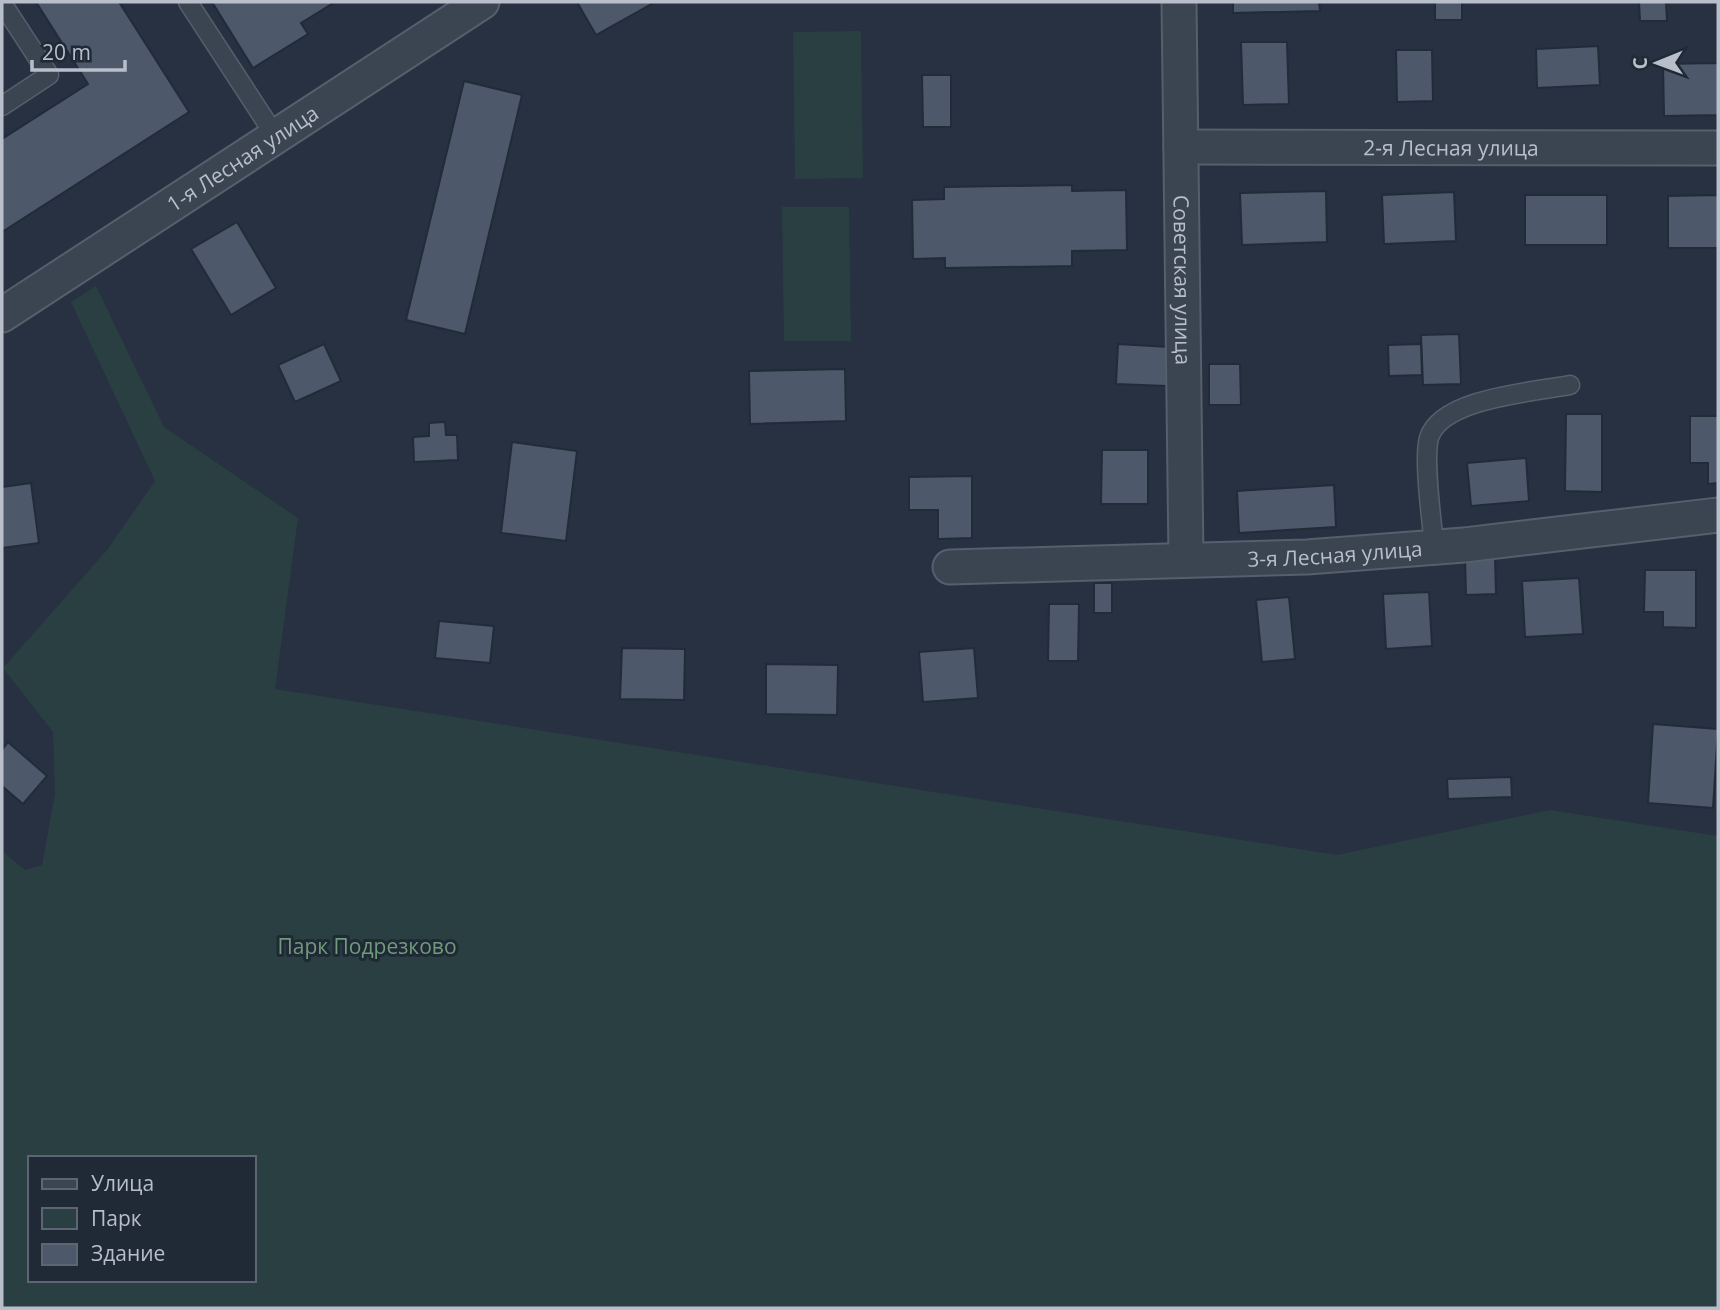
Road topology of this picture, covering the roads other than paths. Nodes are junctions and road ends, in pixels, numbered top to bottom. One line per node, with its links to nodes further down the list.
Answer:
1 (2, 2): 5 (lane)
2 (188, 2): 6 (lane)
3 (482, 2): 6 (street, 1-я Лесная улица)
4 (1179, 2): 7 (street, Советская улица)
5 (2, 106)
6 (276, 137): 9 (street, 1-я Лесная улица)
7 (1181, 148): 8 (street, 2-я Лесная улица); 13 (street, Советская улица)
8 (1718, 148)
9 (2, 315)
10 (1570, 386): 12 (lane)
11 (1718, 515): 12 (street, 3-я Лесная улица)
12 (1434, 547): 13 (street, 3-я Лесная улица)
13 (1186, 559): 14 (street, 3-я Лесная улица)
14 (950, 567)

